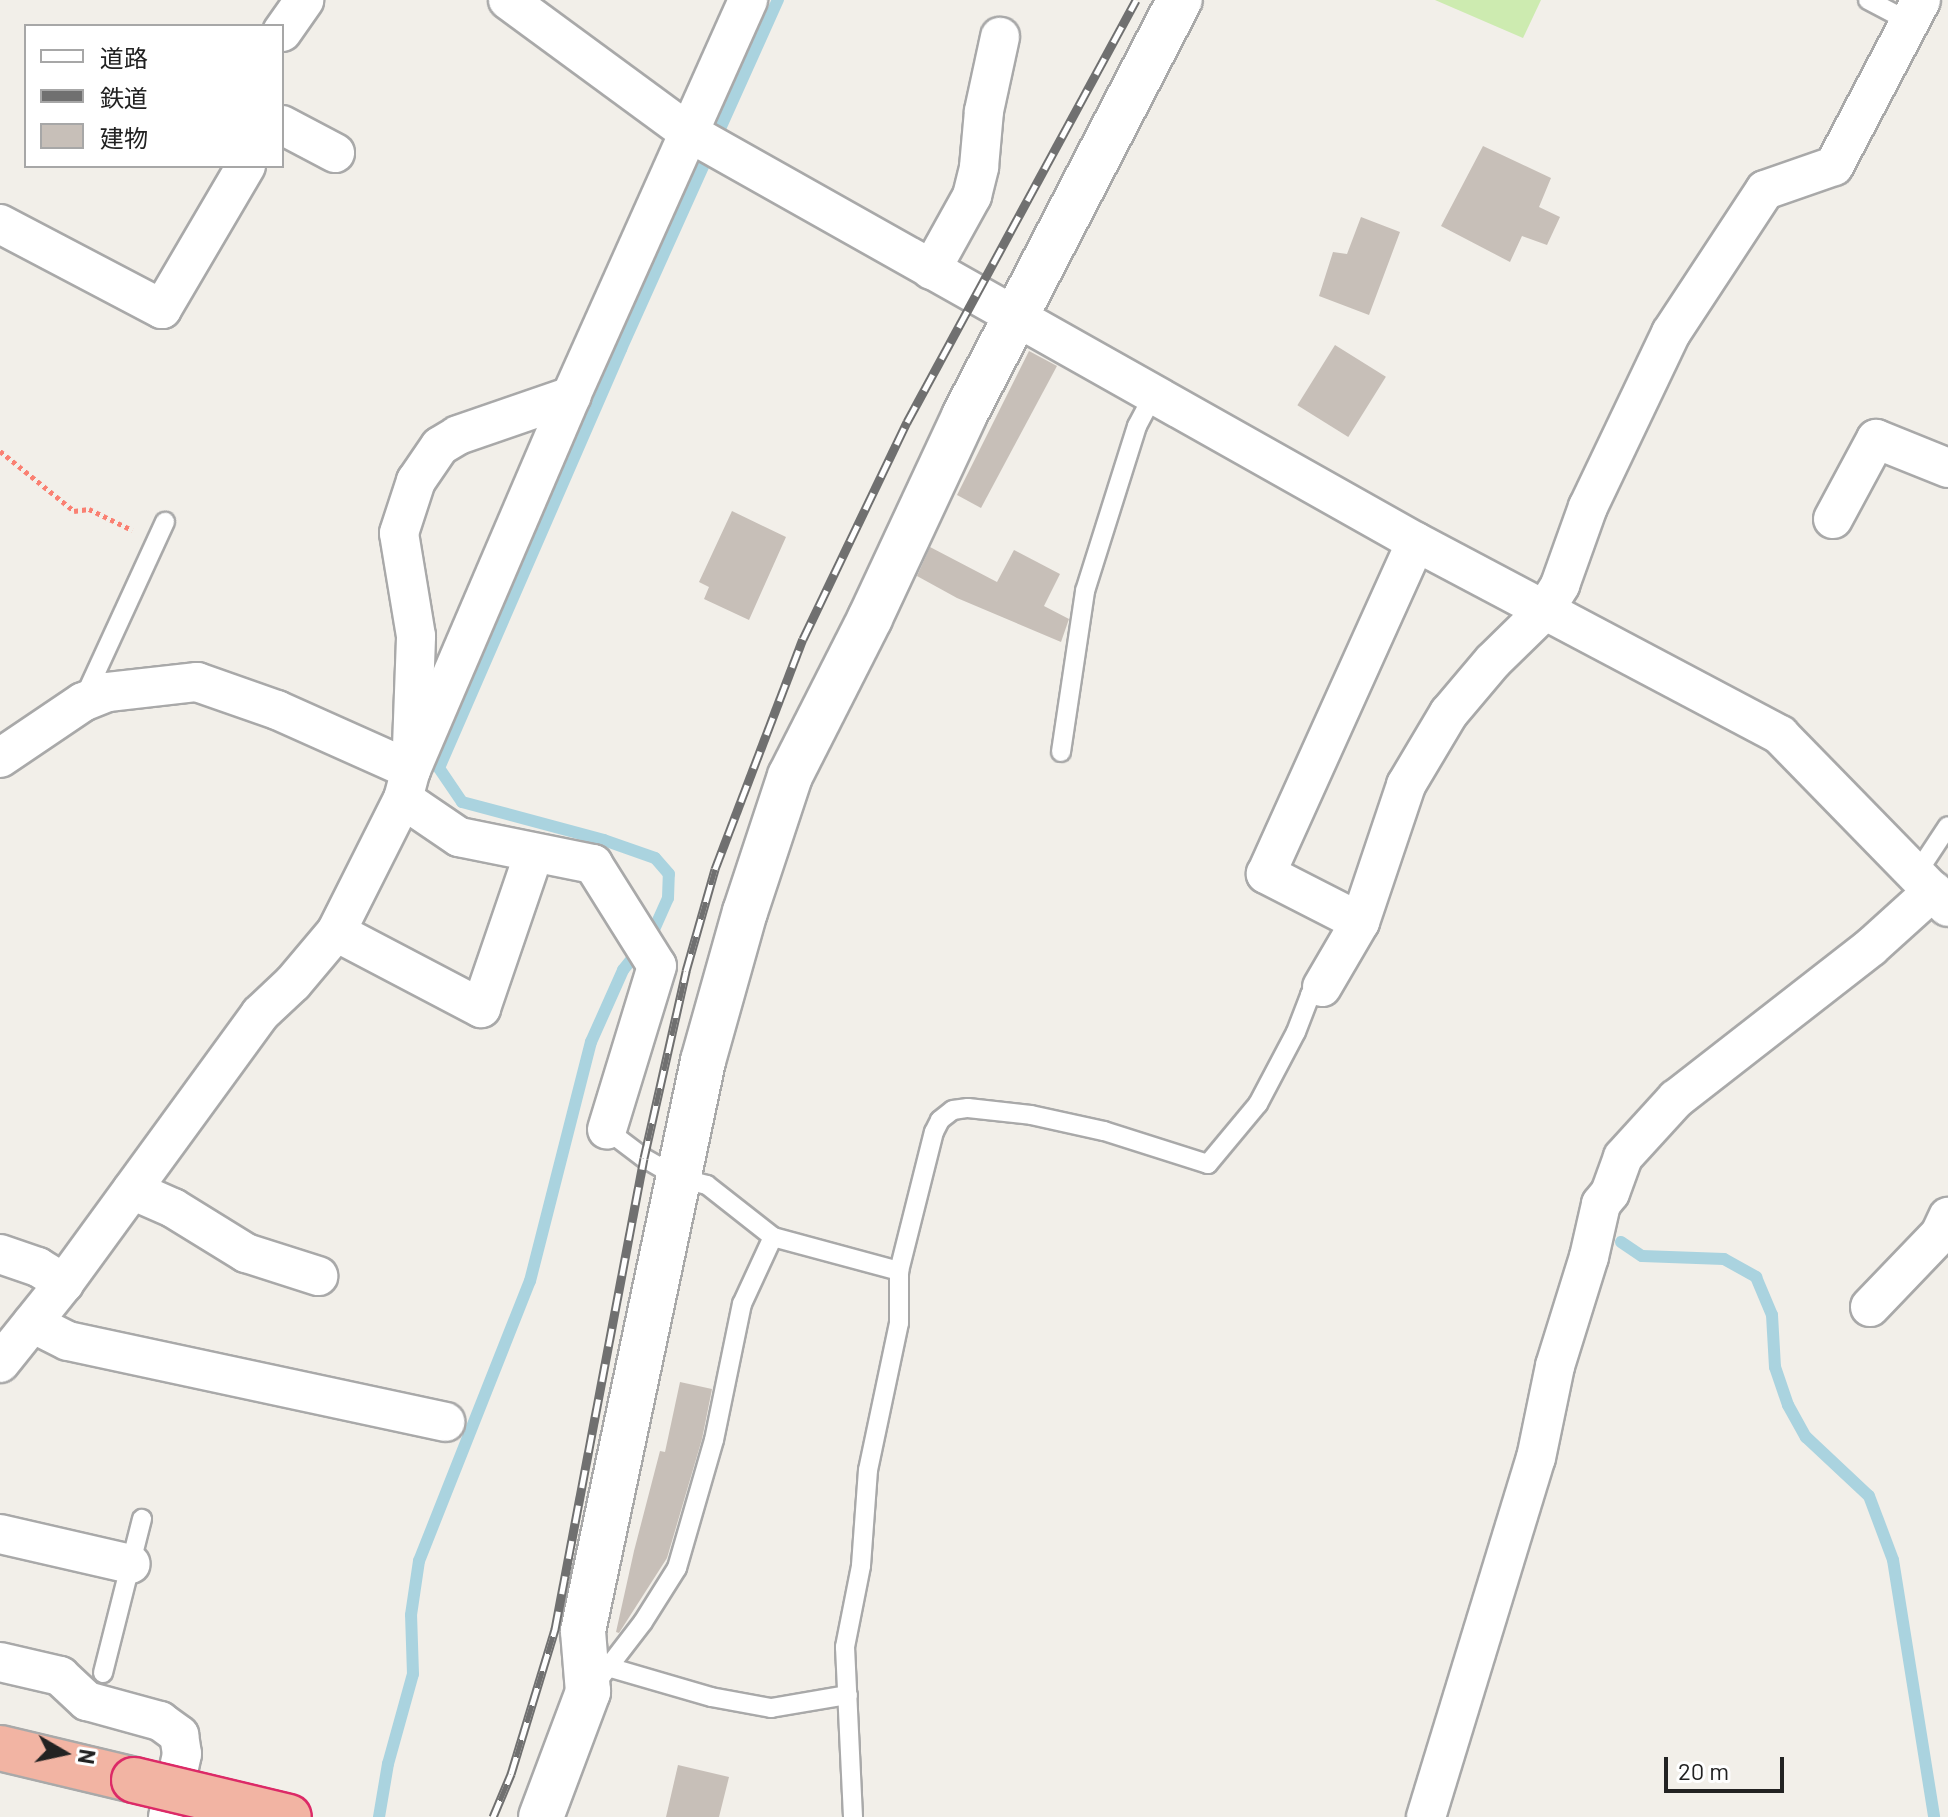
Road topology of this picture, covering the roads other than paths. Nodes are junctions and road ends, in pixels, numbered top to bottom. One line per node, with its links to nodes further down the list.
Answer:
1 (304, 0): 7 (street)
2 (508, 0): 10 (street)
3 (748, 0): 10 (street)
4 (1180, 0): 15 (street)
5 (1868, 0): 6 (lane)
6 (1916, 11): 22 (street)
7 (284, 29)
8 (1000, 37): 14 (street)
9 (284, 126): 11 (street)
10 (690, 133): 14 (street); 16 (street)
11 (335, 153)
12 (245, 168): 13 (street)
13 (0, 224)
14 (931, 270): 15 (street)
15 (1017, 319): 17 (street); 34 (street)
16 (571, 396): 26 (street); 26 (street)
17 (1153, 396): 21 (street); 24 (lane)
18 (1948, 468): 19 (street)
19 (1833, 519)
20 (165, 522): 23 (lane)
21 (1416, 542): 22 (street); 30 (street)
22 (1544, 611): 29 (street); 30 (street)
23 (83, 702): 25 (street); 26 (street)
24 (1061, 752)
25 (0, 758)
26 (407, 784): 28 (street); 31 (street)
27 (1948, 826): 29 (lane)
28 (534, 853): 31 (street); 33 (street)
29 (1933, 890): 58 (street)
30 (1360, 922): 32 (street)
31 (336, 932): 35 (street)
32 (1322, 987): 39 (lane)
33 (607, 1130): 34 (lane)
34 (679, 1178): 37 (lane); 51 (street)
35 (132, 1190): 40 (street); 41 (street)
36 (1948, 1217): 42 (street)
37 (773, 1237): 39 (lane); 51 (lane)
38 (0, 1254): 41 (street)
39 (899, 1271): 52 (lane)
40 (318, 1276)
41 (64, 1283): 43 (street)
42 (1870, 1307)
43 (32, 1323): 44 (street); 45 (street)
44 (0, 1363)
45 (445, 1422)
46 (142, 1519): 48 (lane)
47 (0, 1534): 48 (street)
48 (131, 1564): 50 (lane)
49 (0, 1662): 54 (street)
50 (103, 1673)
51 (598, 1679): 52 (lane); 56 (street)
52 (848, 1695): 57 (lane)
53 (0, 1748): 55 (highway, bridge)
54 (168, 1817)
55 (289, 1817)
56 (541, 1817)
57 (853, 1817)
58 (1426, 1817)

